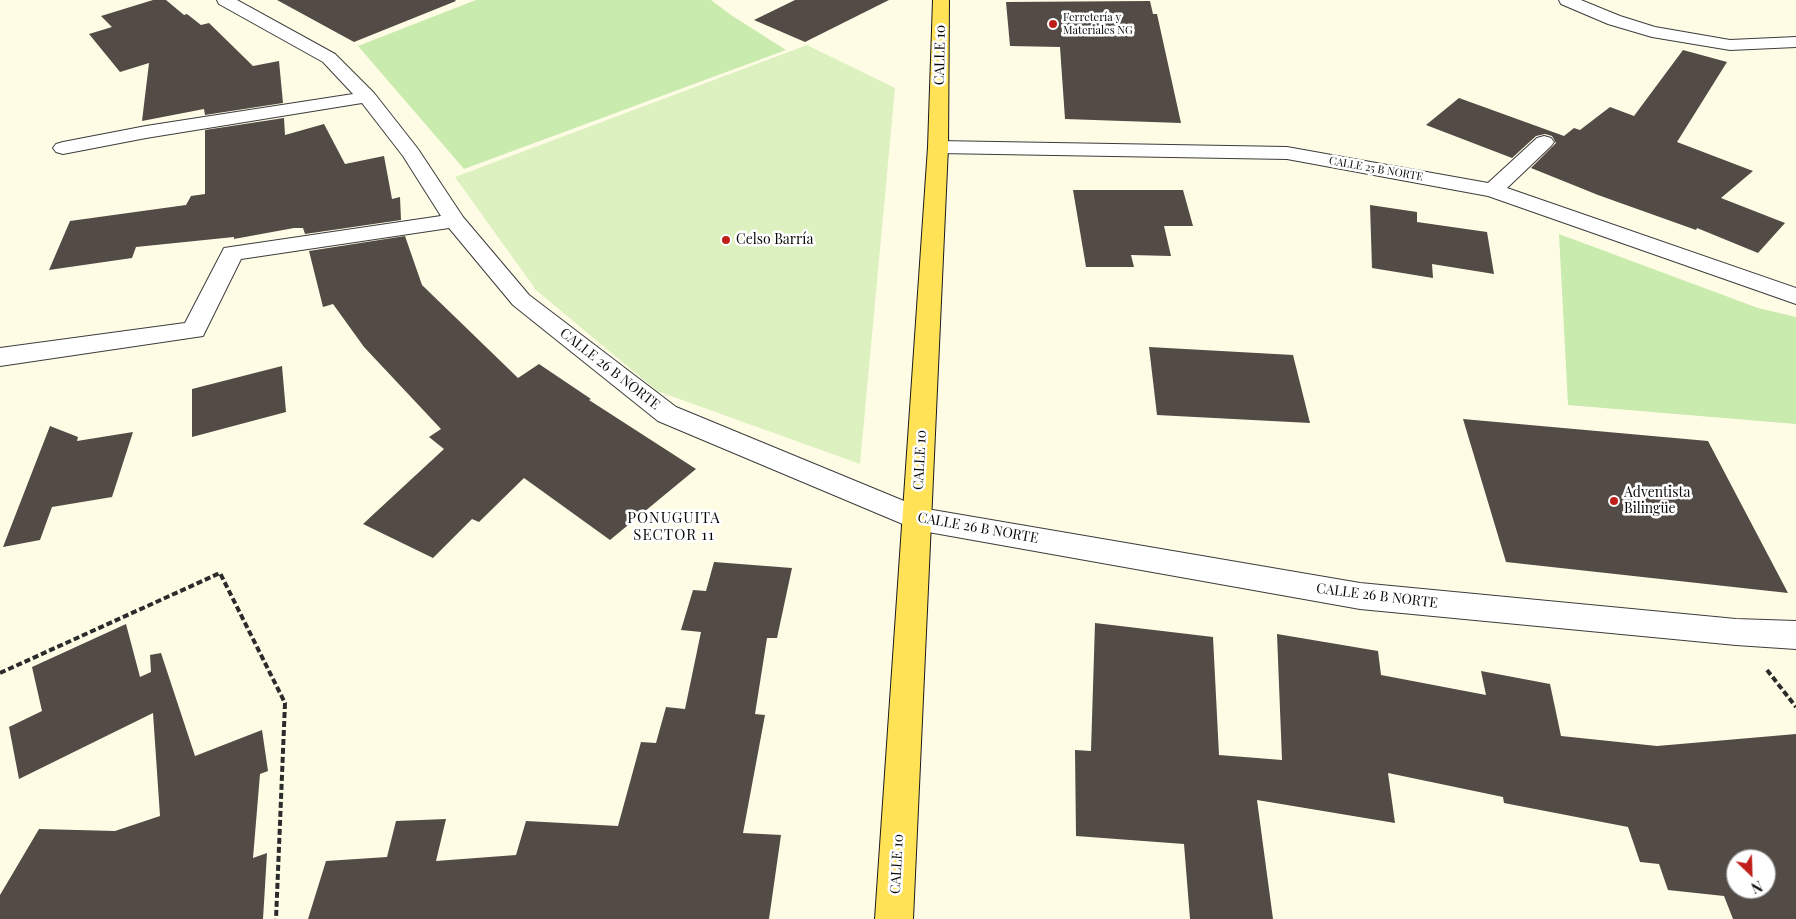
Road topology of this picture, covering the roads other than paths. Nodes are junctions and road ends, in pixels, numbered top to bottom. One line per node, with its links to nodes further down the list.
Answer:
1 (225, 0): 5 (street, CALLE 26 B NORTE)
2 (940, 0): 7 (main road, CALLE 10)
3 (1567, 0): 4 (street)
4 (1796, 42)
5 (367, 97): 8 (street); 10 (street, CALLE 26 B NORTE)
6 (1544, 142): 9 (street)
7 (938, 147): 9 (street, CALLE 25 B NORTE); 13 (main road, CALLE 10)
8 (63, 148)
9 (1493, 190): 11 (street, CALLE 25 B NORTE)
10 (455, 221): 12 (street); 13 (street, CALLE 26 B NORTE)
11 (1796, 296)
12 (0, 357)
13 (917, 519): 14 (street, CALLE 26 B NORTE); 15 (main road, CALLE 10)
14 (1796, 635)
15 (894, 919)

